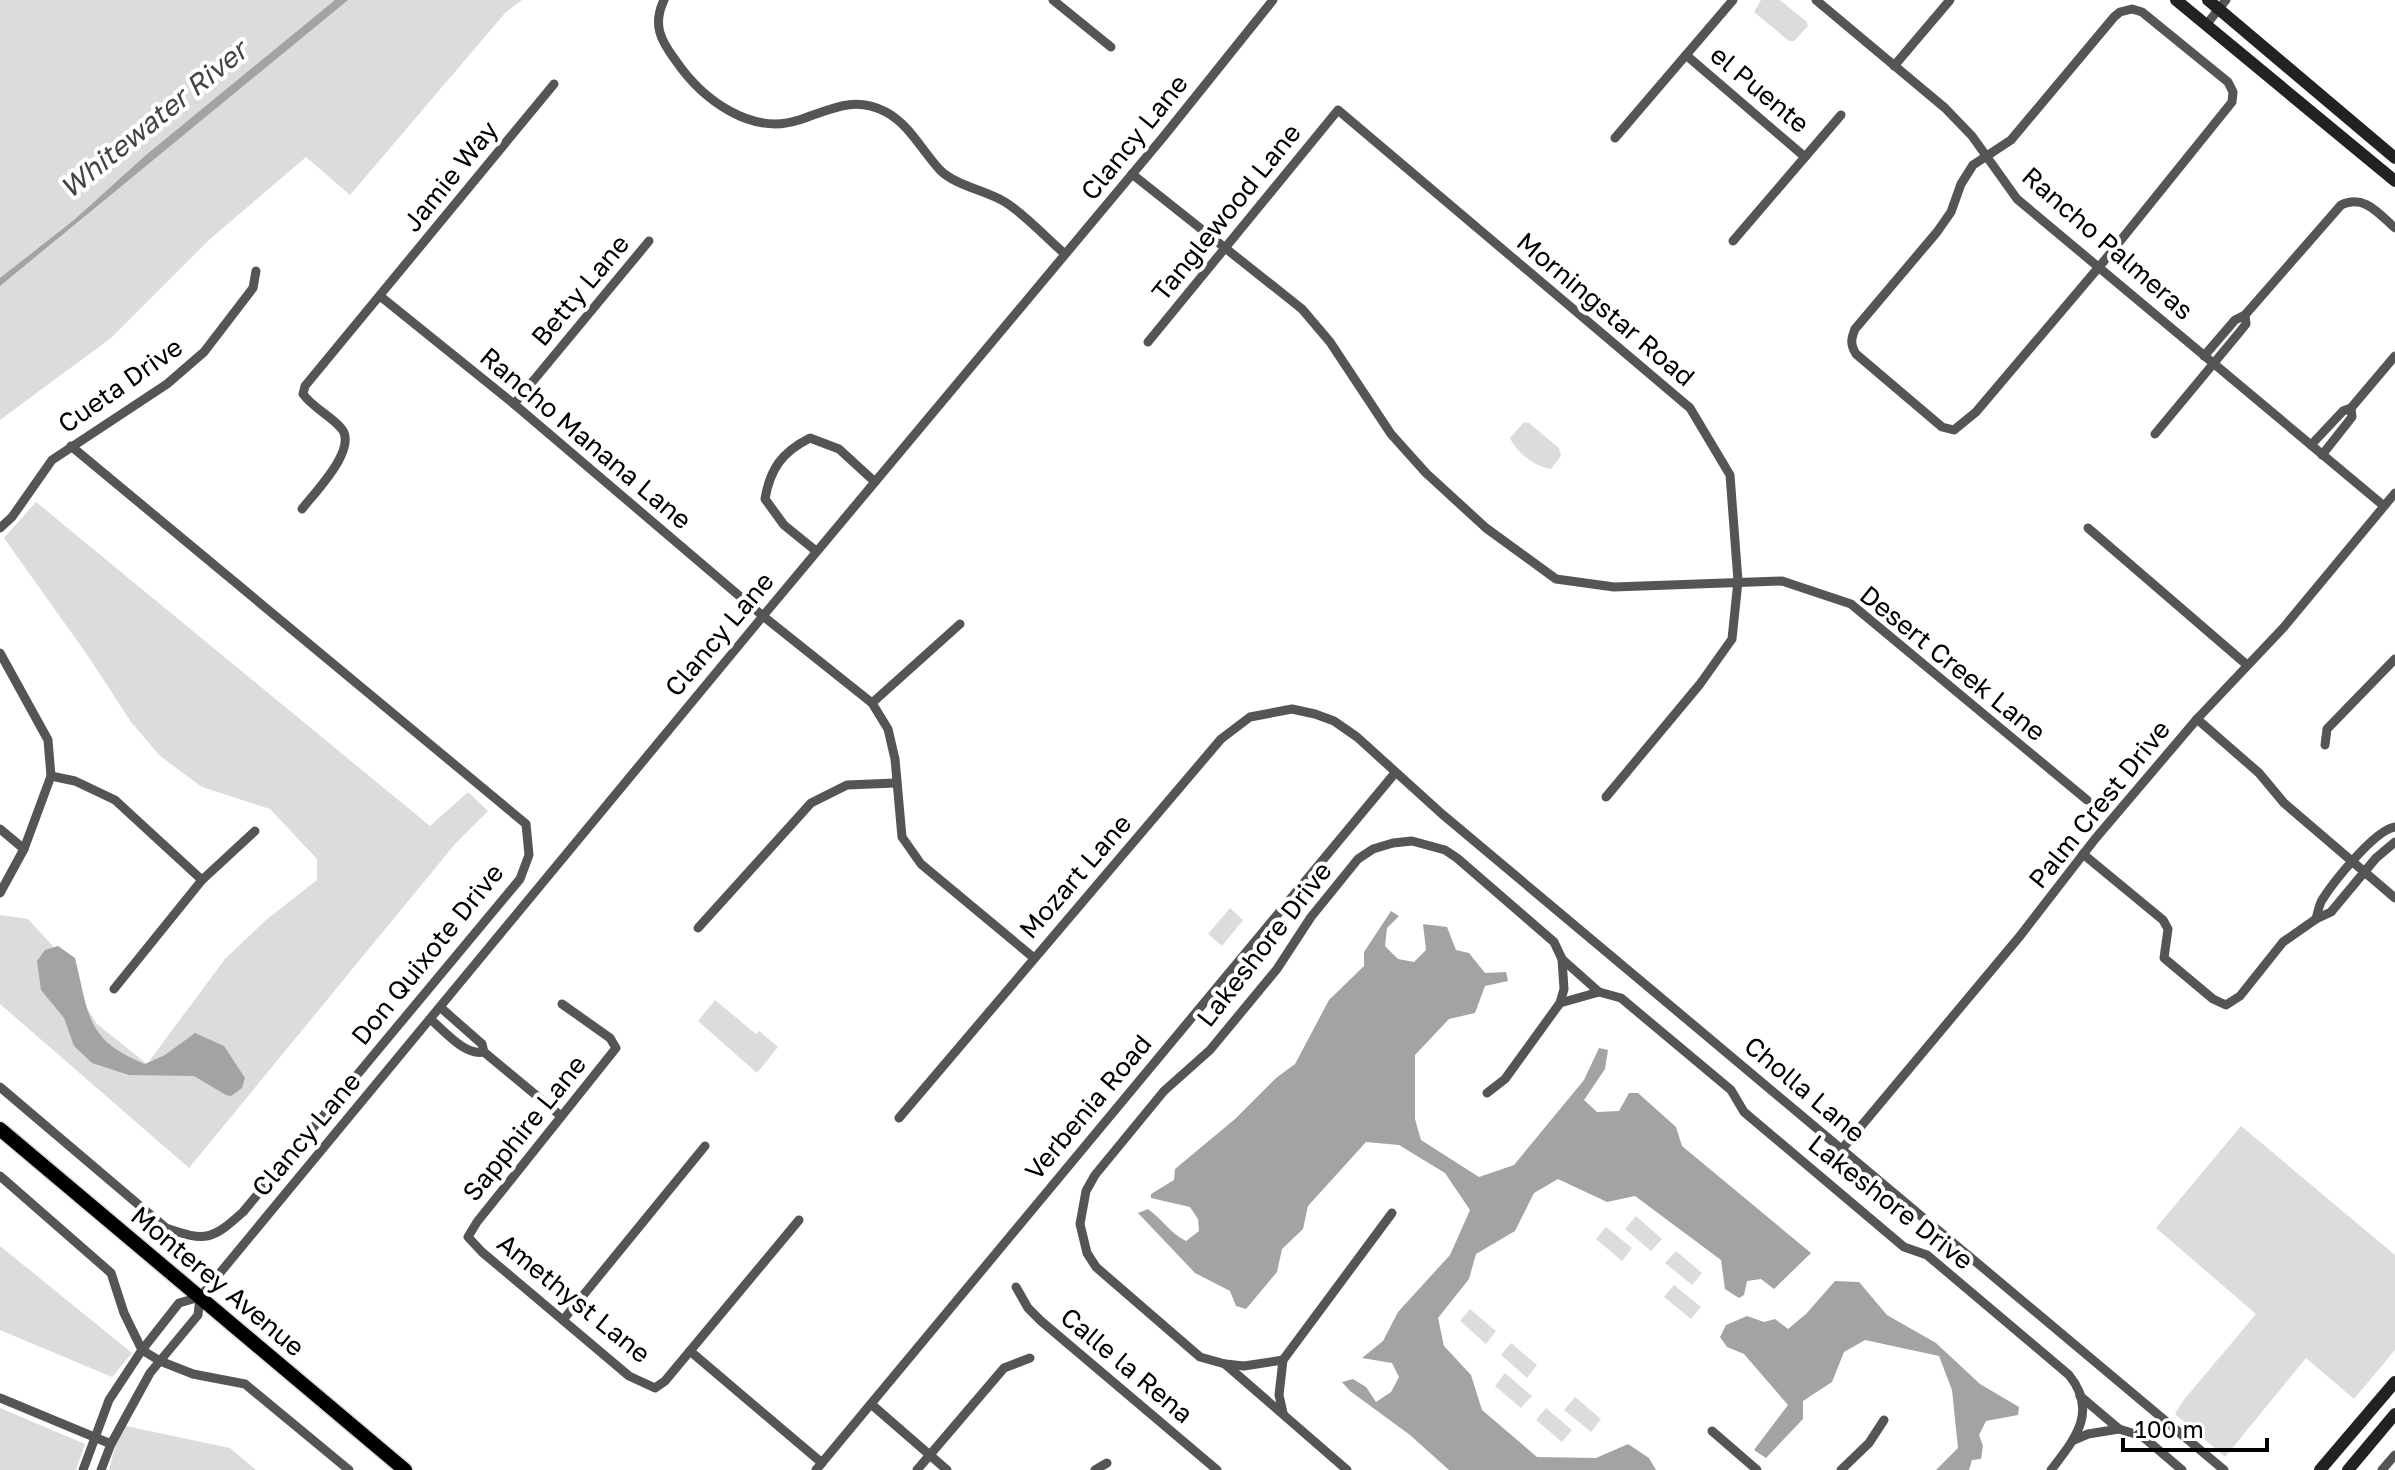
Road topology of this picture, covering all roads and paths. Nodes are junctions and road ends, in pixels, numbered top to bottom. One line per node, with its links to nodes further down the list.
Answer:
1 (664, 0): 27 (street)
2 (1053, 0): 11 (street)
3 (1273, 0): 21 (street, Clancy Lane)
4 (1733, 0): 12 (street)
5 (1816, 0): 13 (street, Rancho Palmeras)
6 (1950, 0): 13 (street)
7 (2176, 0): 10 (main road)
8 (2208, 0): 9 (main road)
9 (2223, 5): 10 (street); 20 (main road)
10 (2206, 25): 22 (main road)
11 (1111, 47)
12 (1686, 55): 17 (street); 19 (street, el Puente)
13 (1894, 66): 18 (street, Rancho Palmeras)
14 (554, 84): 30 (street, Jamie Way)
15 (1338, 110): 26 (street, Tanglewood Lane); 53 (street, Morningstar Road)
16 (1841, 115): 19 (street)
17 (1615, 138)
18 (1985, 155): 28 (street, Rancho Palmeras); 28 (street); 28 (street)
19 (1805, 157): 25 (street)
20 (2395, 158)
21 (1132, 174): 26 (street, Desert Creek Lane); 27 (street, Clancy Lane)
22 (2395, 181)
23 (2395, 228): 31 (street)
24 (649, 241): 38 (street, Betty Lane)
25 (1733, 241)
26 (1225, 250): 34 (street, Tanglewood Lane); 53 (street, Desert Creek Lane)
27 (1065, 254): 46 (street, Clancy Lane)
28 (2098, 266): 35 (street, Rancho Palmeras)
29 (256, 271): 44 (street, Cueta Drive)
30 (380, 296): 38 (street, Rancho Manana Lane); 49 (street, Jamie Way)
31 (2245, 315): 32 (street); 33 (street)
32 (2226, 330): 33 (street); 35 (street)
33 (2235, 338): 37 (street)
34 (1148, 342)
35 (2204, 356): 37 (street, Rancho Palmeras)
36 (2395, 356): 39 (street)
37 (2214, 364): 42 (street); 43 (street, Rancho Palmeras)
38 (514, 404): 54 (street, Rancho Manana Lane)
39 (2351, 408): 40 (street); 41 (street)
40 (2334, 421): 41 (street); 43 (street)
41 (2343, 428): 45 (street)
42 (2155, 434)
43 (2311, 445): 45 (street, Rancho Palmeras)
44 (71, 446): 50 (street, Cueta Drive); 89 (street, Don Quixote Drive)
45 (2322, 455): 48 (street, Rancho Palmeras)
46 (875, 482): 52 (street, Clancy Lane); 52 (street)
47 (2395, 493): 48 (street, Palm Crest Drive)
48 (2384, 506): 58 (street, Palm Crest Drive)
49 (302, 509)
50 (0, 528)
51 (2088, 528): 58 (street)
52 (816, 551): 54 (street, Clancy Lane)
53 (1738, 581): 65 (street, Morningstar Road); 66 (street, Desert Creek Lane)
54 (763, 616): 59 (street, Mozart Lane); 86 (street, Clancy Lane)
55 (960, 624): 59 (street)
56 (0, 653): 63 (street)
57 (2395, 659): 61 (street)
58 (2247, 665): 60 (street, Palm Crest Drive)
59 (872, 703): 64 (street, Mozart Lane)
60 (2197, 719): 72 (street, Palm Crest Drive); 73 (street)
61 (2325, 745)
62 (1395, 773): 80 (street, Mozart Lane); 95 (street, Cholla Lane); 112 (street, Verbenia Road)
63 (51, 776): 71 (street); 75 (street)
64 (895, 783): 79 (street); 80 (street, Mozart Lane)
65 (1606, 797)
66 (2087, 800)
67 (2395, 827): 73 (street)
68 (0, 829): 71 (street)
69 (255, 831): 75 (street)
70 (2395, 842): 74 (street)
71 (24, 849): 76 (street)
72 (2083, 854): 78 (street); 95 (street, Palm Crest Drive)
73 (2353, 863): 74 (street); 78 (street)
74 (2365, 872): 77 (street); 78 (street)
75 (202, 880): 82 (street)
76 (0, 893)
77 (2395, 898)
78 (2316, 919)
79 (698, 928)
80 (1034, 958): 92 (street)
81 (1562, 959): 83 (street, Lakeshore Drive); 84 (street); 108 (street, Lakeshore Drive)
82 (114, 989)
83 (1599, 992): 84 (street); 110 (street, Lakeshore Drive)
84 (1560, 1003): 90 (street)
85 (562, 1004): 91 (street, Sapphire Lane)
86 (440, 1007): 87 (street, Clancy Lane); 88 (street)
87 (430, 1019): 88 (street); 101 (street, Clancy Lane)
88 (484, 1052): 91 (street)
89 (0, 1087)
90 (1487, 1093)
91 (561, 1116): 99 (street, Sapphire Lane)
92 (899, 1118)
93 (0, 1129): 101 (main road, Monterey Avenue)
94 (705, 1146): 102 (street)
95 (1842, 1149): 138 (street, Cholla Lane)
96 (0, 1176): 103 (street)
97 (1392, 1213): 106 (street)
98 (799, 1220): 104 (street)
99 (468, 1237): 102 (street, Amethyst Lane)
100 (1016, 1287): 132 (street, Calle la Rena)
101 (200, 1297): 103 (street); 107 (street); 128 (main road, Monterey Avenue)
102 (563, 1320): 104 (street, Amethyst Lane)
103 (142, 1350): 107 (street); 118 (street)
104 (690, 1351): 124 (street)
105 (1030, 1358): 121 (street)
106 (1283, 1360): 108 (street); 114 (street)
107 (160, 1361): 120 (street); 127 (street)
108 (1225, 1364): 114 (street, Lakeshore Drive)
109 (2395, 1382): 139 (main road)
110 (2080, 1396): 116 (street, Lakeshore Drive); 119 (street)
111 (0, 1398): 118 (street)
112 (871, 1404): 121 (street); 124 (street, Verbenia Road)
113 (2395, 1414): 140 (main road)
114 (1283, 1415): 133 (street, Lakeshore Drive)
115 (1884, 1420): 135 (street)
116 (2119, 1429): 119 (street); 137 (street, Lakeshore Drive)
117 (1712, 1431): 134 (street)
118 (96, 1436): 120 (street); 125 (street)
119 (2074, 1440): 136 (street)
120 (111, 1444): 126 (street)
121 (931, 1454): 129 (street); 130 (street)
122 (2395, 1455): 141 (street)
123 (1107, 1463): 131 (street)
124 (819, 1466)
125 (83, 1470)
126 (101, 1470)
127 (349, 1470)
128 (405, 1470)
129 (917, 1470)
130 (947, 1470)
131 (1095, 1470)
132 (1217, 1470)
133 (1347, 1470)
134 (1757, 1470)
135 (1841, 1470)
136 (2051, 1470)
137 (2182, 1470)
138 (2224, 1470)
139 (2320, 1470)
140 (2348, 1470)
141 (2382, 1470)

